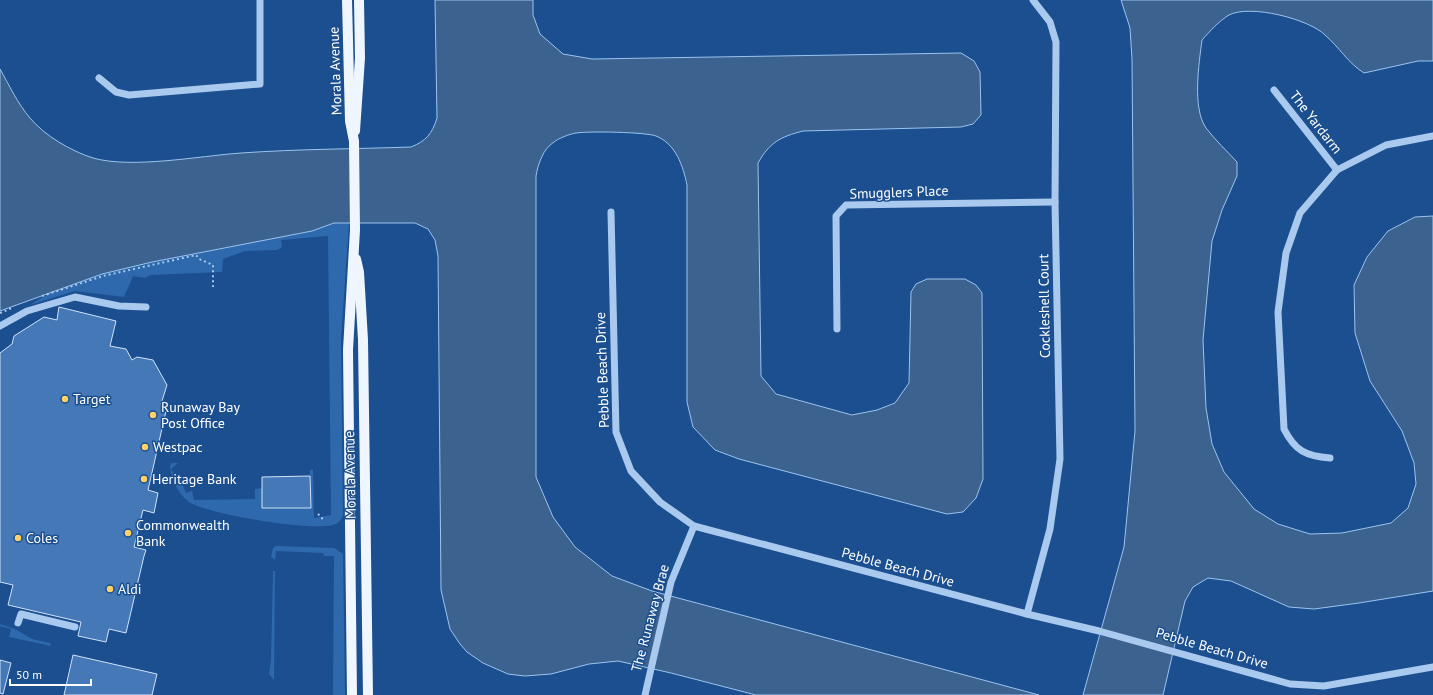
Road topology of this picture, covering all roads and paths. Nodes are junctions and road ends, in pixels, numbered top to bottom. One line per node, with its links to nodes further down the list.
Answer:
1 (260, 0): 5 (street)
2 (347, 0): 8 (main road, Morala Avenue)
3 (359, 0): 8 (main road, Morala Avenue)
4 (1033, 0): 10 (street, Cockleshell Court)
5 (99, 78)
6 (1274, 90): 9 (street, The Yardarm)
7 (1433, 136): 9 (street)
8 (354, 141): 12 (main road, Morala Avenue)
9 (1337, 170): 20 (street)
10 (1055, 202): 19 (street, Smugglers Place); 24 (street, Cockleshell Court)
11 (611, 212): 23 (street, Pebble Beach Drive)
12 (355, 255): 28 (main road, Morala Avenue); 29 (main road, Morala Avenue)
13 (213, 287): 14 (path)
14 (40, 297)
15 (19, 305): 17 (path)
16 (146, 307): 18 (street)
17 (0, 313)
18 (0, 326)
19 (837, 329)
20 (1330, 458)
21 (318, 514): 22 (path)
22 (322, 521)
23 (694, 526): 24 (street, Pebble Beach Drive); 30 (street, The Runaway Brae)
24 (1027, 614): 27 (street, Pebble Beach Drive)
25 (18, 623): 26 (street)
26 (75, 627)
27 (1433, 667)
28 (352, 695)
29 (368, 695)
30 (645, 695)

